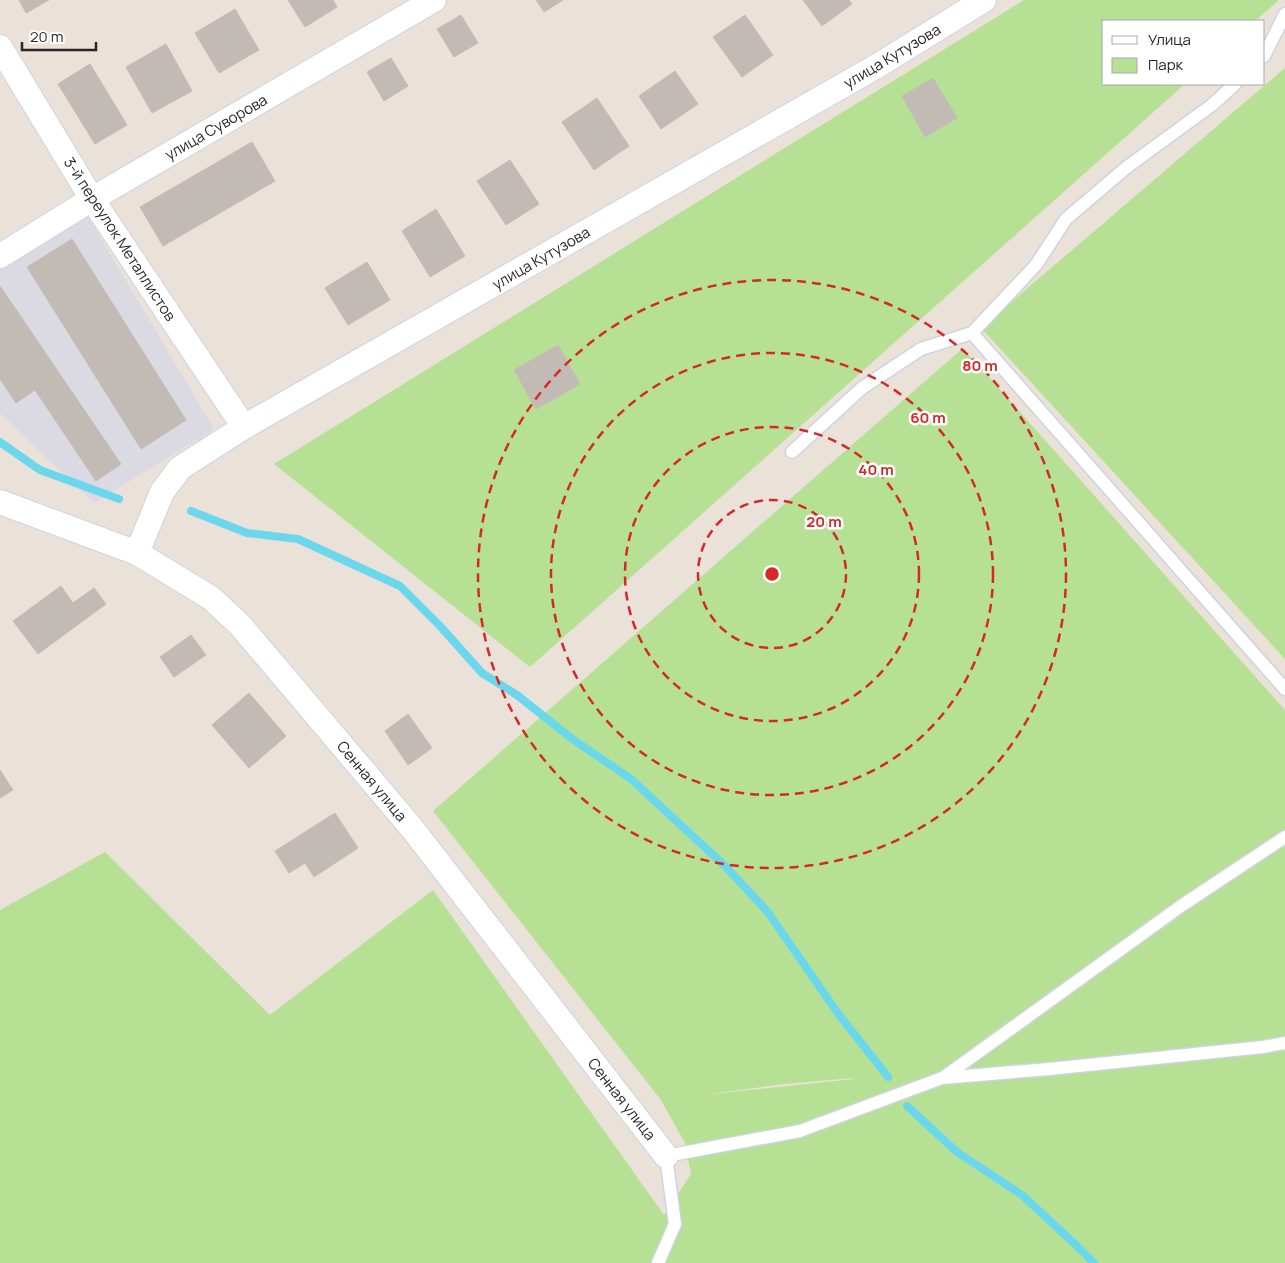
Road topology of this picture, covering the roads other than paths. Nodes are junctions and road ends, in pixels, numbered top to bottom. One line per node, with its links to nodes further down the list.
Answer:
1 (434, 0): 7 (street, улица Суворова)
2 (984, 0): 10 (street, улица Кутузова)
3 (1285, 14): 5 (lane)
4 (0, 47): 7 (street, 3-й переулок Металлистов)
5 (1265, 54)
6 (1234, 85): 9 (lane)
7 (92, 199): 8 (street, улица Суворова); 10 (street, 3-й переулок Металлистов)
8 (0, 256)
9 (972, 333): 11 (lane); 14 (lane)
10 (244, 427): 13 (street, улица Кутузова)
11 (792, 452)
12 (0, 502): 13 (street, Сенная улица)
13 (137, 553): 18 (street, Сенная улица)
14 (1285, 690)
15 (1285, 837): 17 (lane)
16 (1285, 1043): 17 (lane)
17 (942, 1078): 18 (lane)
18 (666, 1156): 19 (lane)
19 (658, 1263)

